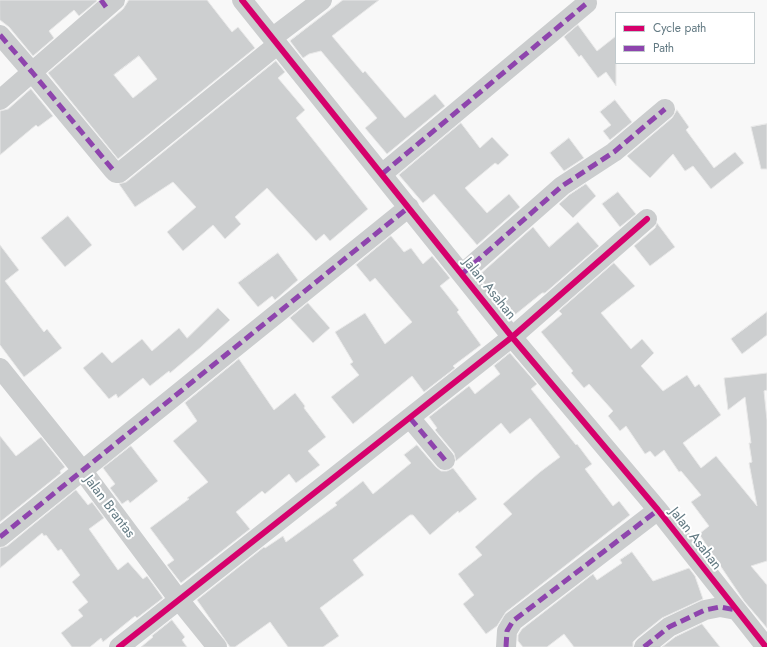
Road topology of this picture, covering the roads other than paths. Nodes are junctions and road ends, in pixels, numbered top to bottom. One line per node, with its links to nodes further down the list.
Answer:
1 (242, 0): 6 (street, Jalan Asahan)
2 (322, 0): 6 (street)
3 (107, 2): 7 (street)
4 (587, 3): 10 (street)
5 (0, 35): 7 (street)
6 (275, 42): 7 (street); 10 (street, Jalan Asahan)
7 (32, 72): 8 (street)
8 (0, 100)
9 (665, 109): 13 (street)
10 (382, 174): 11 (street, Jalan Asahan)
11 (409, 207): 13 (street, Jalan Asahan); 18 (street)
12 (648, 219): 14 (street)
13 (462, 274): 14 (street, Jalan Asahan)
14 (512, 337): 16 (street); 19 (street, Jalan Asahan)
15 (0, 368): 18 (street, Jalan Brantas)
16 (410, 418): 17 (street); 21 (street)
17 (445, 460)
18 (82, 470): 20 (street); 21 (street, Jalan Brantas)
19 (658, 510): 22 (street, Jalan Asahan); 25 (street)
20 (0, 537)
21 (179, 600): 23 (street); 24 (street, Jalan Brantas)
22 (736, 610): 26 (street); 27 (street, Jalan Asahan)
23 (119, 647)
24 (216, 647)
25 (506, 647)
26 (644, 647)
27 (766, 647)

